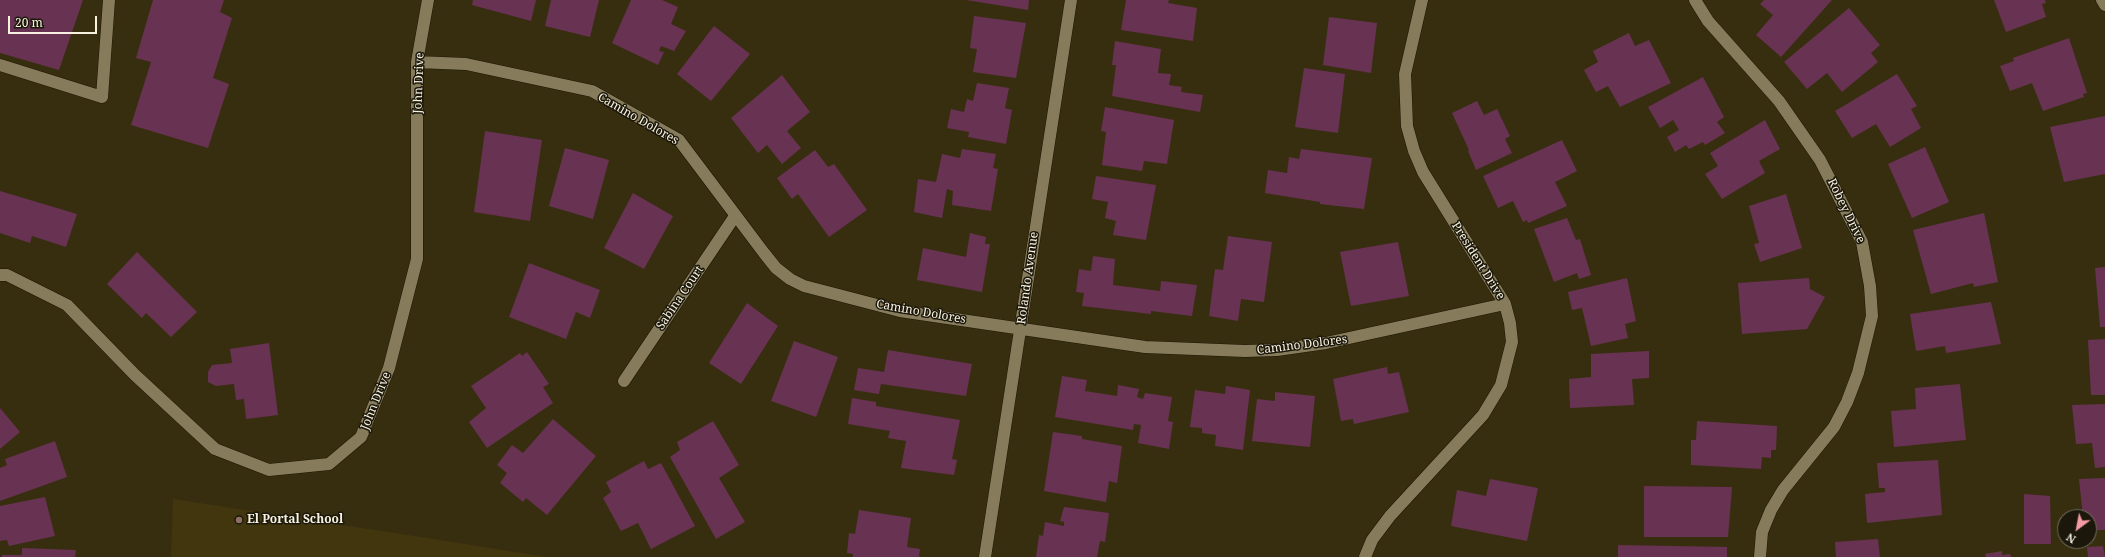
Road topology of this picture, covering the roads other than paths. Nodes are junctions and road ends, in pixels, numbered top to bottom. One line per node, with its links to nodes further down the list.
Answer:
1 (109, 0): 9 (street)
2 (428, 0): 8 (street, John Drive)
3 (1071, 0): 13 (street, Rolando Avenue)
4 (1422, 0): 12 (street, President Drive)
5 (1695, 0): 17 (street, Robey Drive)
6 (2102, 0): 7 (street)
7 (2105, 5)
8 (418, 62): 10 (street, Camino Dolores); 11 (street, John Drive)
9 (0, 65)
10 (736, 216): 13 (street, Camino Dolores); 14 (street, Sabina Court)
11 (0, 275)
12 (1504, 304): 13 (street, Camino Dolores); 16 (street, President Drive)
13 (1020, 328): 15 (street, Rolando Avenue)
14 (624, 381)
15 (985, 557)
16 (1365, 557)
17 (1760, 557)

